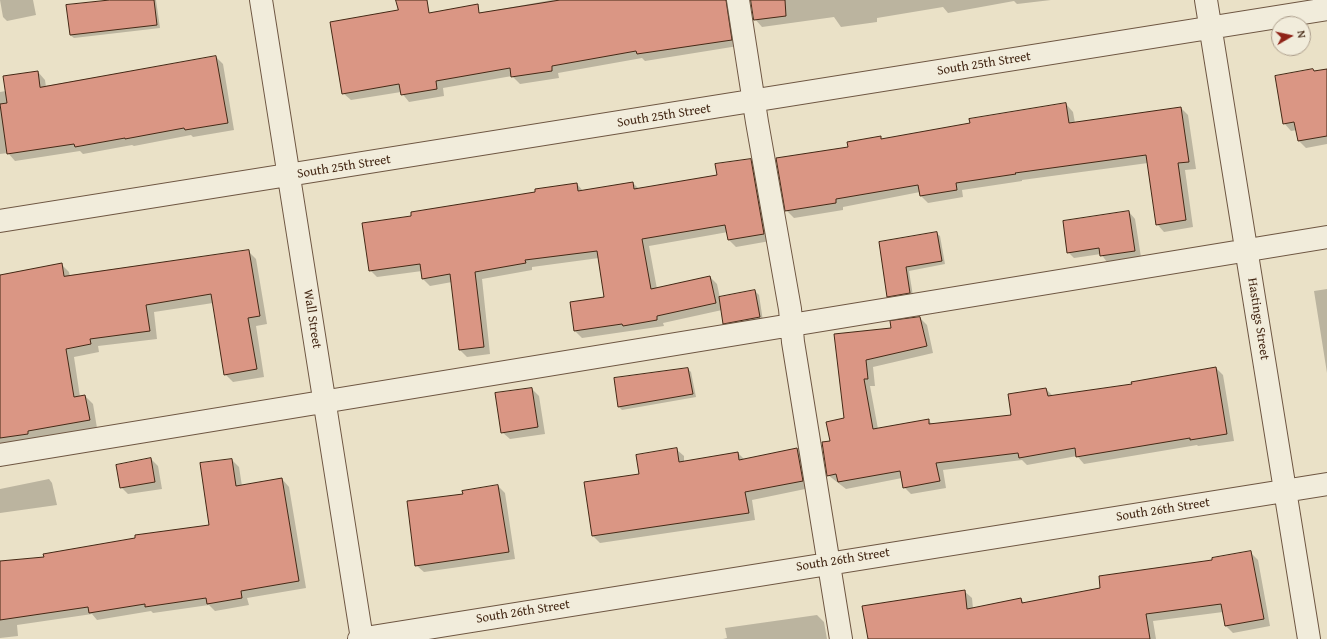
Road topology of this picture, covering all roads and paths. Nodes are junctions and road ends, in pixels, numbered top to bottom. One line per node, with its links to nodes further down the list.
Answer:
1 (261, 0): 7 (street, Wall Street)
2 (738, 0): 6 (street)
3 (1206, 0): 5 (street, Hastings Street)
4 (1327, 9): 5 (street, South 25th Street)
5 (1211, 27): 6 (street, South 25th Street); 10 (street, Hastings Street)
6 (755, 102): 7 (street, South 25th Street); 11 (street)
7 (290, 176): 8 (street, South 25th Street); 12 (street, Wall Street)
8 (0, 221)
9 (1327, 237): 10 (street)
10 (1247, 250): 11 (street); 15 (street, Hastings Street)
11 (791, 325): 12 (street); 16 (street)
12 (325, 402): 13 (street); 18 (street, Wall Street)
13 (0, 455)
14 (1327, 484): 15 (street, South 26th Street)
15 (1285, 490): 16 (street, South 26th Street); 20 (street, Hastings Street)
16 (829, 562): 18 (street, South 26th Street); 19 (street)
17 (359, 639): 18 (street, South 26th Street)
18 (362, 639)
19 (841, 639)
20 (1309, 639)

